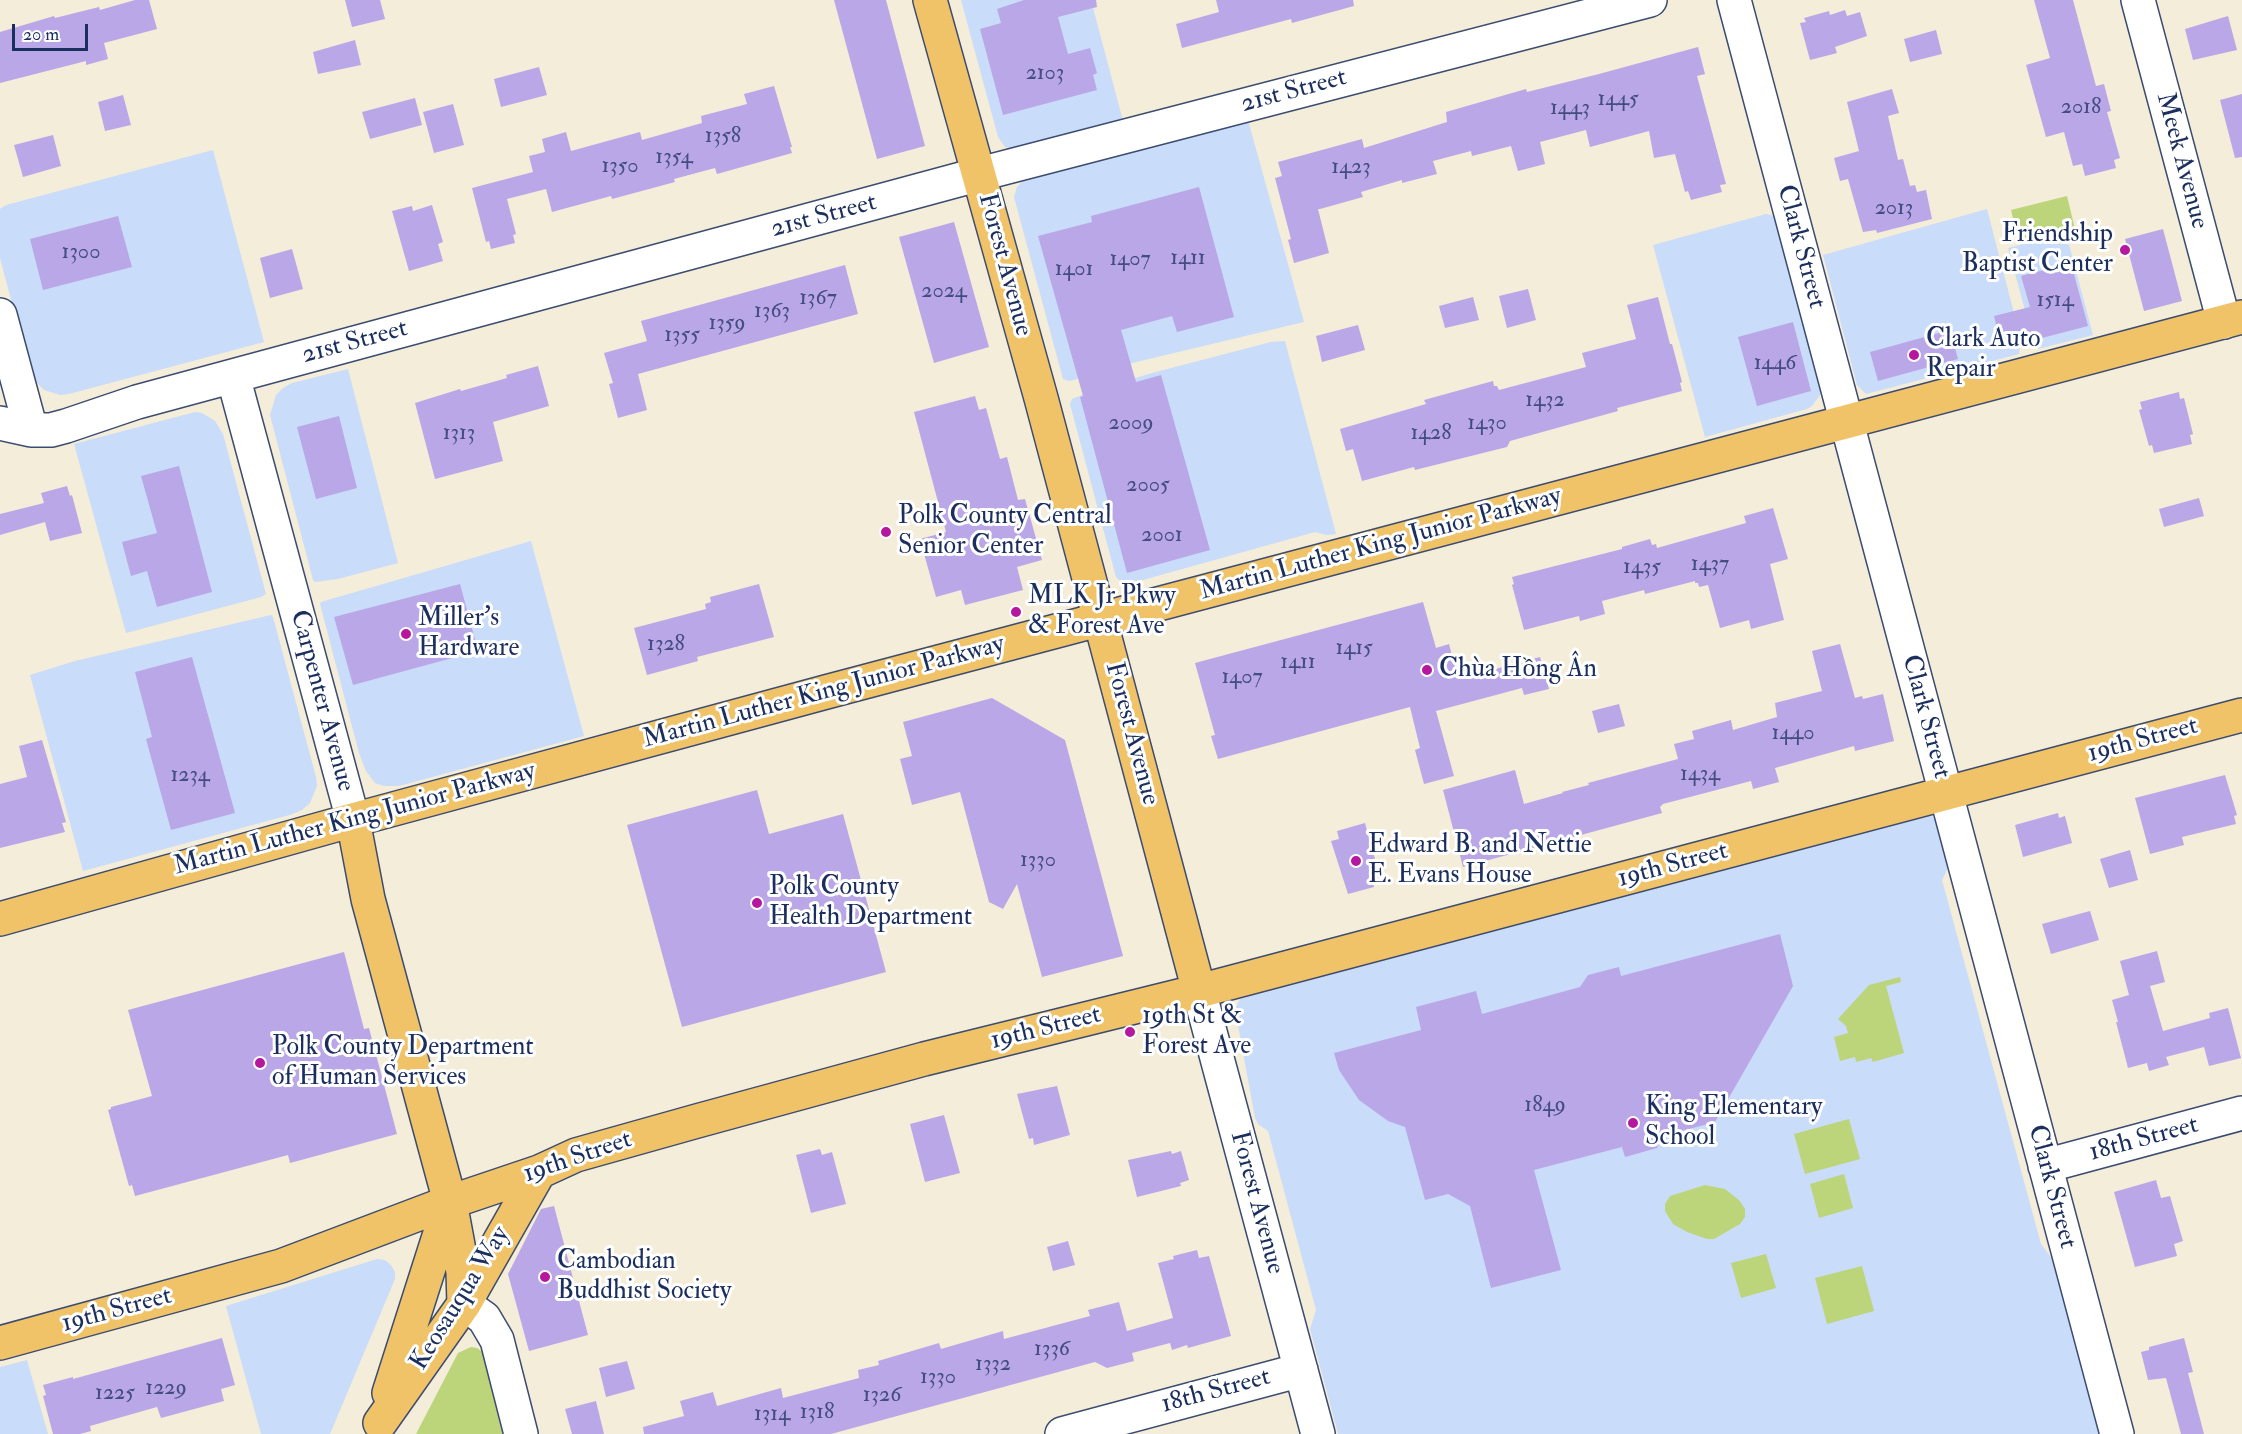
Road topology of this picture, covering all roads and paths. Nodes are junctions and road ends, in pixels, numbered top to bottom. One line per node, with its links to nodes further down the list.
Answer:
1 (930, 0): 5 (main road, Forest Avenue)
2 (1650, 0): 5 (street, 21st Street)
3 (1734, 0): 9 (street, Clark Street)
4 (2138, 0): 7 (street, Meek Avenue)
5 (980, 174): 8 (street, 21st Street); 11 (main road, Forest Avenue)
6 (0, 315): 10 (street)
7 (2233, 319): 9 (main road, Martin Luther King Junior Parkway)
8 (233, 376): 10 (street, 21st Street); 14 (street, Carpenter Avenue)
9 (1847, 423): 11 (main road, Martin Luther King Junior Parkway); 13 (street, Clark Street)
10 (16, 427)
11 (1100, 619): 14 (main road, Martin Luther King Junior Parkway); 16 (main road, Forest Avenue)
12 (2242, 715): 13 (main road, 19th Street)
13 (1946, 794): 16 (main road, 19th Street); 18 (street, Clark Street)
14 (353, 820): 15 (main road, Martin Luther King Junior Parkway); 20 (main road, Carpenter Avenue)
15 (0, 919)
16 (1199, 991): 19 (main road, 19th Street); 23 (street, Forest Avenue)
17 (2242, 1113): 18 (street, 18th Street)
18 (2045, 1166): 28 (street, Clark Street)
19 (539, 1172): 20 (main road, 19th Street); 21 (main road, Keosauqua Way)
20 (450, 1202): 21 (main road, Carpenter Avenue); 22 (main road, 19th Street); 24 (main road, Keosauqua Way)
21 (464, 1304): 24 (main road, Keosauqua Way); 25 (street)
22 (0, 1342)
23 (1301, 1370): 26 (street, 18th Street); 27 (street, Forest Avenue)
24 (377, 1429)
25 (522, 1434)
26 (1062, 1434)
27 (1318, 1434)
28 (2117, 1434)

